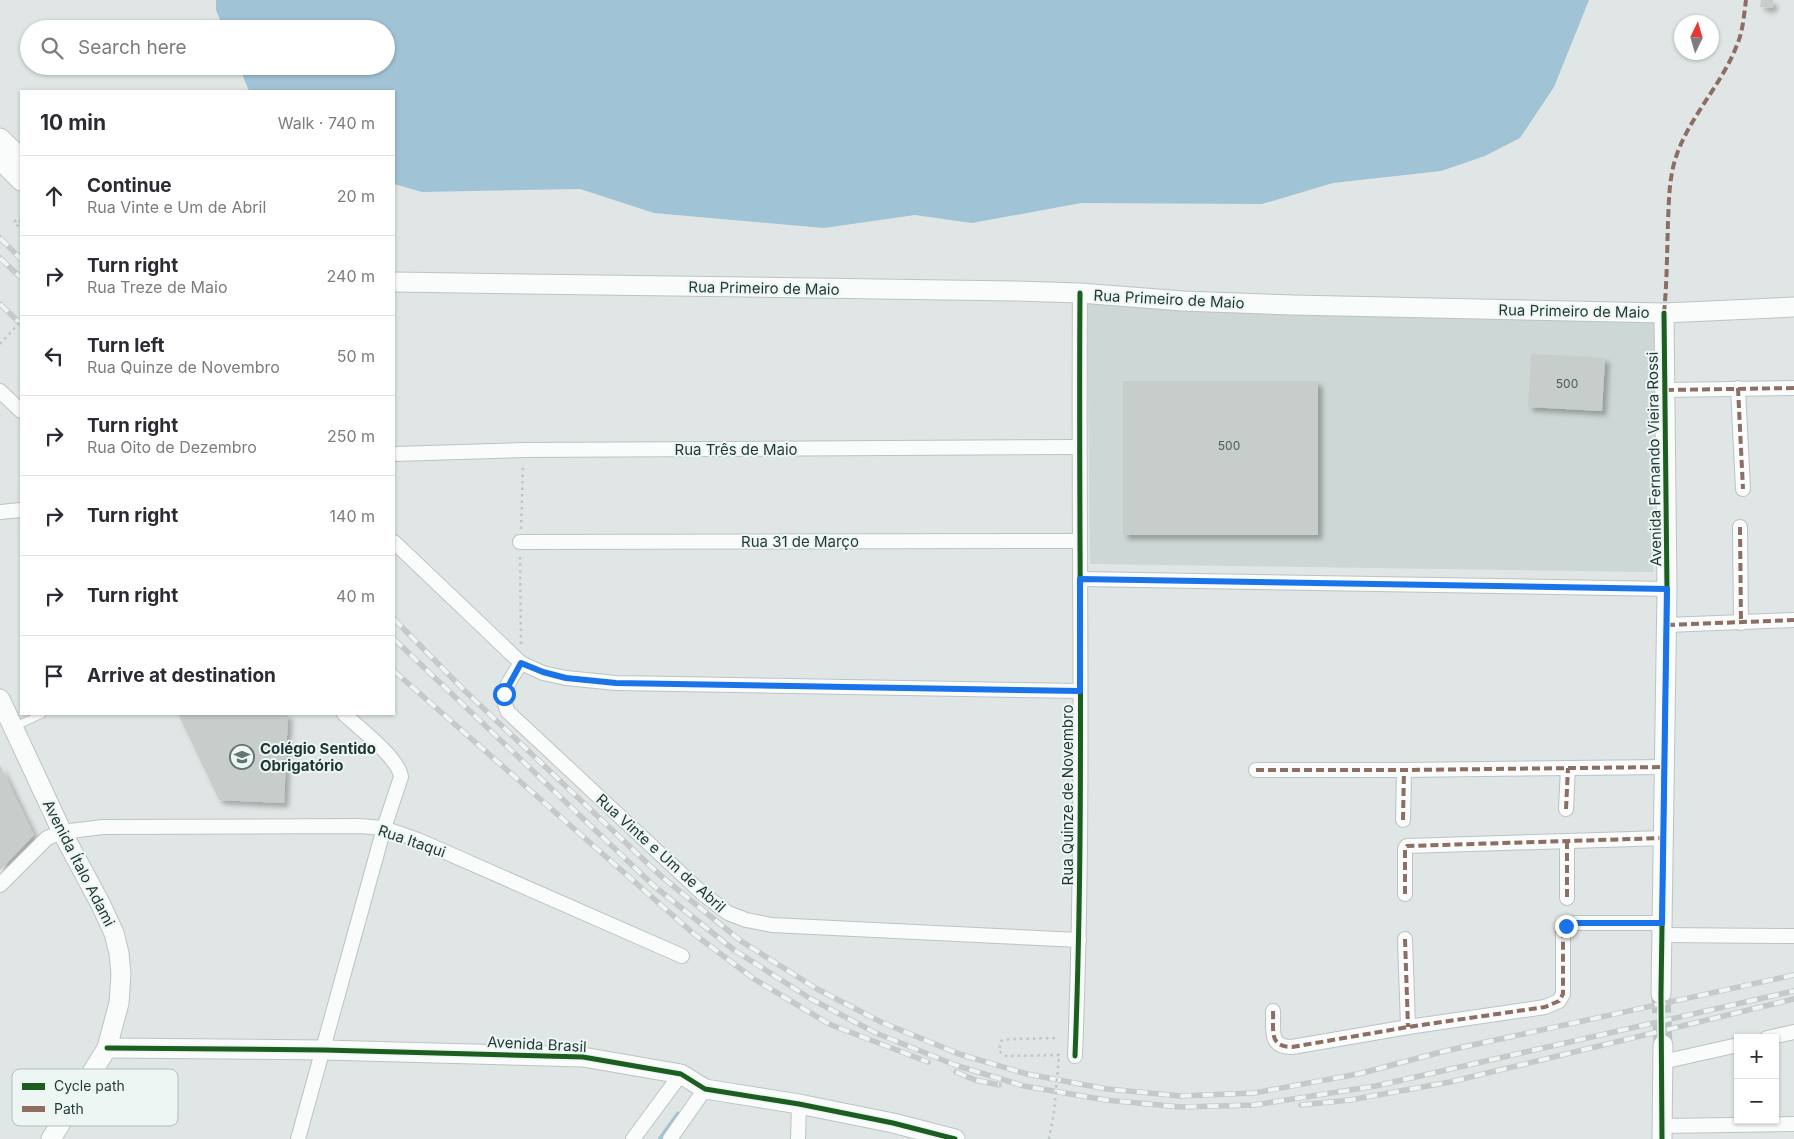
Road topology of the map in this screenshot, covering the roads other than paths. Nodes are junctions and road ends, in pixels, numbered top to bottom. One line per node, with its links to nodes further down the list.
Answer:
1 (0, 138): 2 (main road)
2 (20, 157)
3 (0, 160): 4 (main road)
4 (20, 180)
5 (395, 282): 6 (main road, Rua Primeiro de Maio)
6 (1080, 294): 8 (main road, Rua Primeiro de Maio); 14 (street, Rua Quinze de Novembro)
7 (1794, 307): 8 (main road, Rua Primeiro de Maio)
8 (1664, 313): 12 (main road, Avenida Fernando Vieira Rossi)
9 (1738, 388): 10 (street); 12 (street); 16 (street)
10 (1794, 388)
11 (0, 390): 13 (street)
12 (1666, 390): 24 (main road, Avenida Fernando Vieira Rossi)
13 (20, 410)
14 (1078, 447): 15 (street, Rua Três de Maio); 20 (street, Rua Quinze de Novembro)
15 (395, 454)
16 (1743, 489)
17 (20, 510): 18 (street)
18 (0, 512)
19 (1740, 527): 26 (street)
20 (1079, 541): 21 (street, Rua 31 de Março); 23 (street, Rua Quinze de Novembro)
21 (520, 542)
22 (395, 543): 28 (street)
23 (1080, 579): 24 (street); 29 (street, Rua Quinze de Novembro)
24 (1667, 589): 27 (main road, Avenida Fernando Vieira Rossi)
25 (1794, 620): 26 (street)
26 (1741, 623): 27 (street)
27 (1667, 625): 34 (main road, Avenida Fernando Vieira Rossi)
28 (521, 663): 29 (street); 50 (street, Rua Vinte e Um de Abril)
29 (1080, 691): 50 (street, Rua Quinze de Novembro)
30 (0, 699): 33 (main road, Avenida Ítalo Adami)
31 (40, 715): 33 (lane)
32 (345, 715): 40 (street)
33 (14, 727): 41 (main road, Avenida Ítalo Adami)
34 (1665, 767): 35 (street); 42 (main road, Avenida Fernando Vieira Rossi)
35 (1568, 768): 37 (street); 38 (street)
36 (1256, 770): 37 (street)
37 (1404, 770): 39 (street)
38 (1566, 809)
39 (1403, 820)
40 (384, 828): 41 (street, Rua Itaqui); 51 (street, Rua Itaqui); 59 (street)
41 (62, 832): 44 (street, Rua Itaqui); 58 (main road, Avenida Ítalo Adami)
42 (1664, 838): 43 (street); 47 (main road, Avenida Fernando Vieira Rossi)
43 (1567, 841): 45 (street); 46 (street)
44 (0, 884)
45 (1406, 894)
46 (1567, 898)
47 (1662, 929): 48 (street); 52 (main road, Avenida Fernando Vieira Rossi); 54 (street)
48 (1794, 936)
49 (1405, 939): 54 (street)
50 (1079, 940): 61 (street, Rua Quinze de Novembro)
51 (682, 956)
52 (1661, 994)
53 (1273, 1011): 54 (street)
54 (1408, 1027)
55 (1794, 1032): 56 (street)
56 (1779, 1035)
57 (1734, 1045): 60 (street)
58 (108, 1048): 59 (main road, Avenida Brasil); 62 (main road, Avenida Ítalo Adami)
59 (324, 1050): 63 (main road, Avenida Brasil); 71 (street)
60 (1663, 1053): 68 (main road)
61 (1075, 1056)
62 (95, 1069)
63 (681, 1074): 64 (main road, Avenida Brasil); 72 (street)
64 (705, 1089): 65 (main road, Avenida Brasil); 73 (street)
65 (798, 1104): 69 (main road, Avenida Brasil); 74 (street)
66 (1794, 1124): 68 (street)
67 (59, 1126): 70 (main road, Avenida Ítalo Adami)
68 (1662, 1132)
69 (934, 1136): 75 (main road, Avenida Brasil)
70 (51, 1139)
71 (298, 1139)
72 (633, 1139)
73 (670, 1139)
74 (798, 1139)
75 (955, 1139)

